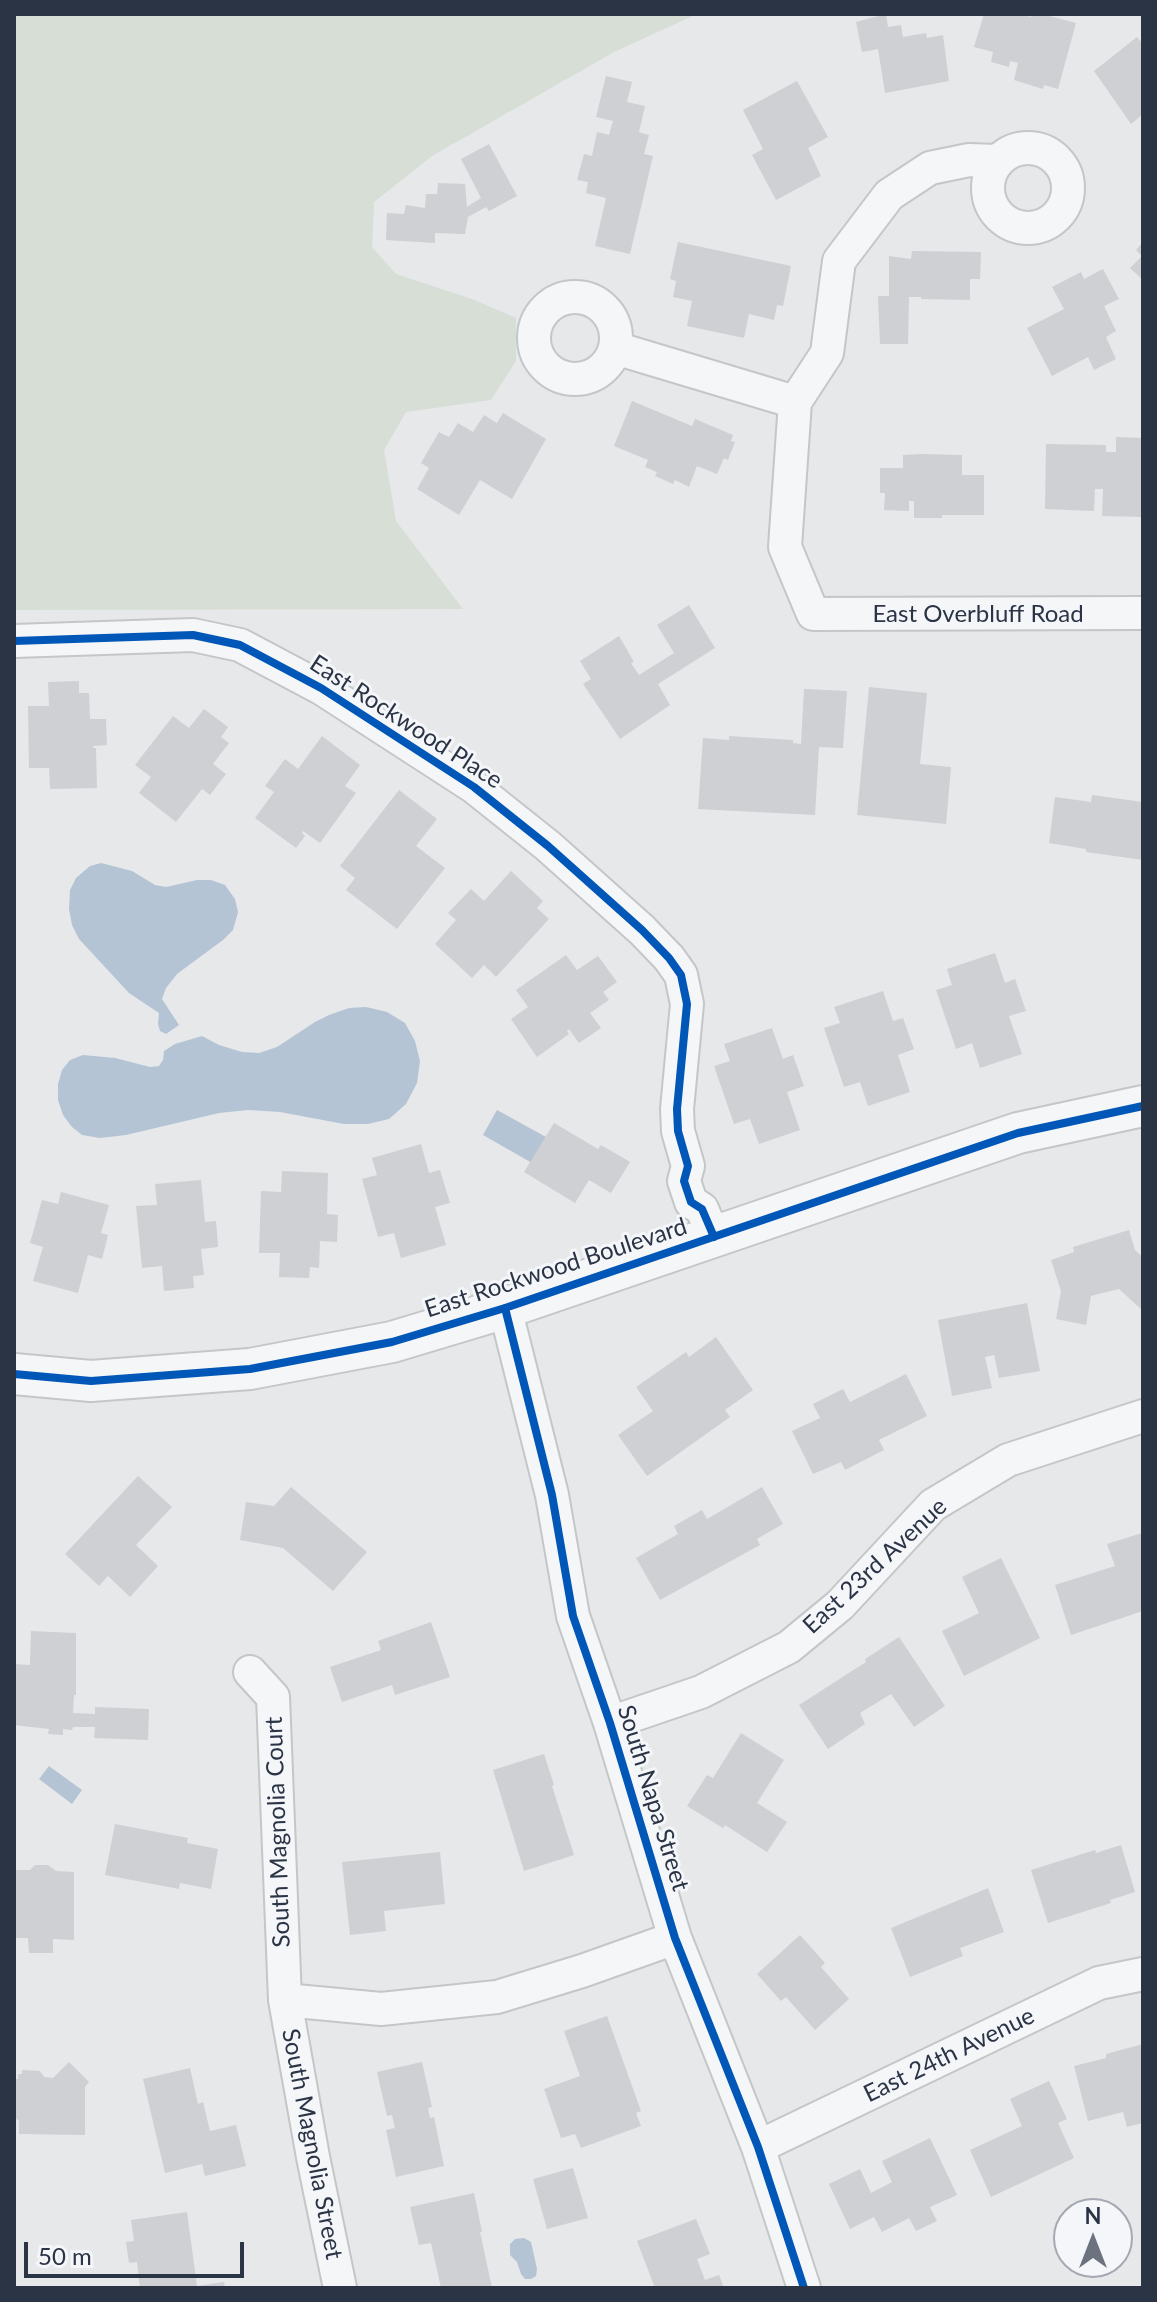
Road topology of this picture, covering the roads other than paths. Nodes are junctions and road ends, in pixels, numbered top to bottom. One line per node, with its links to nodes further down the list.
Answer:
1 (997, 161): 3 (street)
2 (615, 348): 3 (street)
3 (795, 402): 4 (street, East Overbluff Road)
4 (1143, 613)
5 (14, 641): 7 (street, East Rockwood Place)
6 (1143, 1106): 7 (street, East Rockwood Boulevard)
7 (708, 1223): 8 (street, East Rockwood Boulevard)
8 (505, 1308): 9 (street, East Rockwood Boulevard); 12 (street, South Napa Street)
9 (14, 1374)
10 (1143, 1416): 12 (street, East 23rd Avenue)
11 (250, 1672): 15 (street, South Magnolia Court)
12 (610, 1723): 13 (street, South Napa Street)
13 (675, 1938): 15 (street); 16 (street, South Napa Street)
14 (1143, 1974): 16 (street, East 24th Avenue)
15 (285, 2000): 17 (street, South Magnolia Street)
16 (758, 2147): 18 (street, South Napa Street)
17 (340, 2288)
18 (804, 2288)

